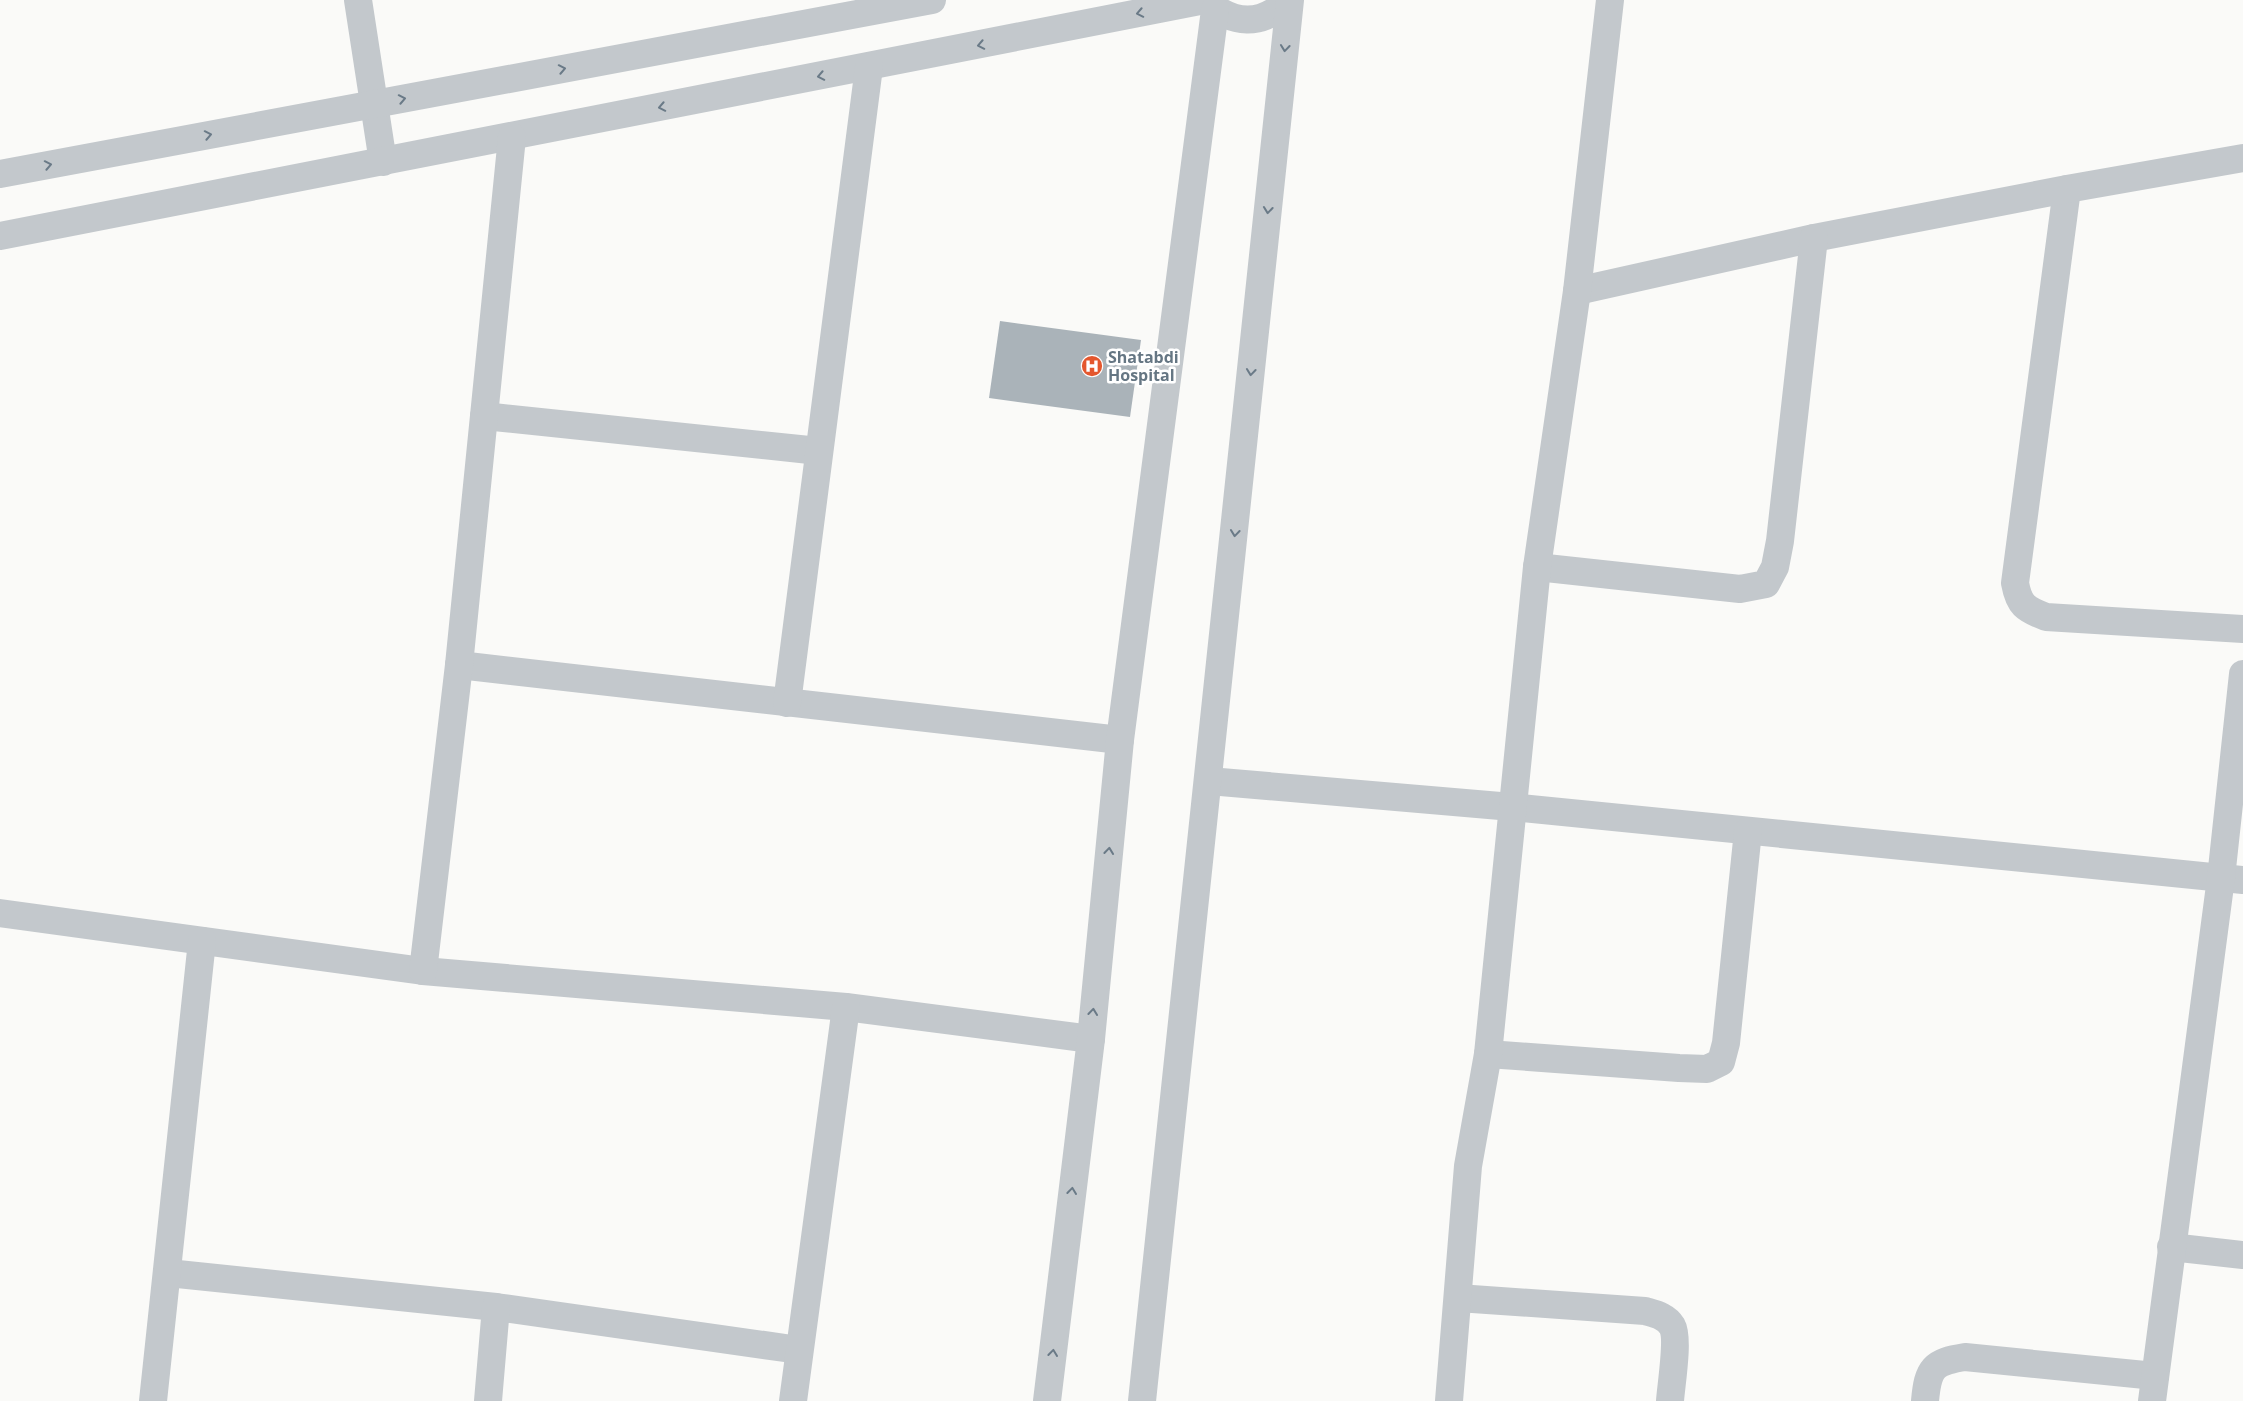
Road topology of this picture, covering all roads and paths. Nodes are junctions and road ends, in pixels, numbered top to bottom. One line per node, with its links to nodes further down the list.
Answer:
1 (358, 0): 7 (street)
2 (932, 0): 7 (street, one-way to 2)
3 (1289, 0): 5 (street); 24 (street, one-way to 24)
4 (1610, 0): 15 (street)
5 (1208, 3): 6 (street, one-way to 6); 23 (street)
6 (869, 67): 8 (street, one-way to 8); 17 (street)
7 (373, 104): 10 (street); 11 (street, one-way to 7)
8 (512, 137): 10 (street); 16 (street)
9 (2243, 158): 12 (street)
10 (383, 162): 13 (street)
11 (0, 174)
12 (2067, 189): 14 (street); 19 (street)
13 (0, 236)
14 (1814, 238): 15 (street); 18 (street)
15 (1577, 291): 18 (street)
16 (484, 416): 17 (street); 20 (street)
17 (819, 451): 22 (street)
18 (1537, 567): 25 (street)
19 (2243, 629)
20 (459, 665): 22 (street); 30 (street)
21 (2243, 674): 27 (street)
22 (787, 702): 23 (street)
23 (1120, 740): 32 (street, one-way to 23)
24 (1209, 781): 25 (street); 45 (street)
25 (1512, 807): 26 (street); 33 (street)
26 (1748, 832): 27 (street); 33 (street)
27 (2232, 879): 34 (street)
28 (0, 913): 29 (street)
29 (202, 941): 30 (street); 36 (street)
30 (423, 971): 31 (street)
31 (846, 1007): 32 (street); 39 (street)
32 (1091, 1039): 44 (street, one-way to 32)
33 (1488, 1054): 37 (street)
34 (2171, 1247): 35 (street); 40 (street)
35 (2243, 1254)
36 (168, 1273): 38 (street); 41 (street)
37 (1458, 1298): 46 (street); 47 (street)
38 (496, 1307): 39 (street); 42 (street)
39 (799, 1350): 43 (street)
40 (2153, 1389): 48 (street)
41 (153, 1401)
42 (488, 1401)
43 (793, 1401)
44 (1047, 1401)
45 (1142, 1401)
46 (1449, 1401)
47 (1670, 1401)
48 (1925, 1401)

